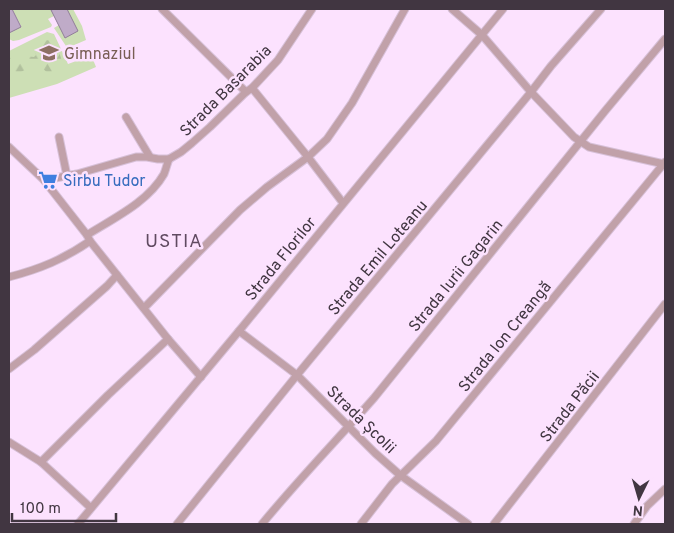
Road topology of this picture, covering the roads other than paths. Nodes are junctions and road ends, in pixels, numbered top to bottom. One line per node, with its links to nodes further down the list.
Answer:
1 (162, 9): 9 (street)
2 (312, 9): 9 (street, Strada Basarabia)
3 (405, 9): 15 (street)
4 (452, 9): 7 (street)
5 (503, 9): 7 (street, Strada Florilor)
6 (601, 9): 10 (street, Strada Emil Loteanu)
7 (482, 35): 10 (street); 21 (street, Strada Florilor)
8 (665, 39): 13 (street, Strada Iurii Gagarin)
9 (249, 90): 15 (street); 17 (street, Strada Basarabia)
10 (531, 92): 13 (street); 30 (street, Strada Emil Loteanu)
11 (126, 117): 16 (street)
12 (59, 137): 19 (street)
13 (580, 142): 18 (street); 32 (street, Strada Iurii Gagarin)
14 (9, 147): 20 (street)
15 (308, 157): 21 (street); 26 (street)
16 (150, 158): 17 (street); 19 (street)
17 (169, 159): 22 (street)
18 (664, 163): 35 (street, Strada Ion Creangă)
19 (67, 176): 20 (street)
20 (44, 180): 22 (street)
21 (343, 203): 27 (street, Strada Florilor)
22 (89, 238): 23 (street); 24 (street)
23 (117, 274): 26 (street); 29 (street)
24 (9, 277)
25 (665, 304): 43 (street, Strada Păcii)
26 (144, 308): 28 (street)
27 (239, 332): 30 (street, Strada Școlii); 31 (street, Strada Florilor)
28 (168, 339): 31 (street); 34 (street)
29 (9, 369)
30 (297, 374): 32 (street, Strada Școlii); 39 (street, Strada Emil Loteanu)
31 (201, 377): 37 (street, Strada Florilor)
32 (350, 426): 35 (street, Strada Școlii); 40 (street, Strada Iurii Gagarin)
33 (9, 442): 34 (street)
34 (41, 462): 37 (street)
35 (400, 475): 41 (street, Strada Ion Creangă); 42 (street, Strada Școlii)
36 (665, 489): 44 (street)
37 (91, 508): 38 (street, Strada Florilor)
38 (78, 524)
39 (177, 524)
40 (262, 524)
41 (361, 524)
42 (468, 524)
43 (494, 524)
44 (634, 524)

